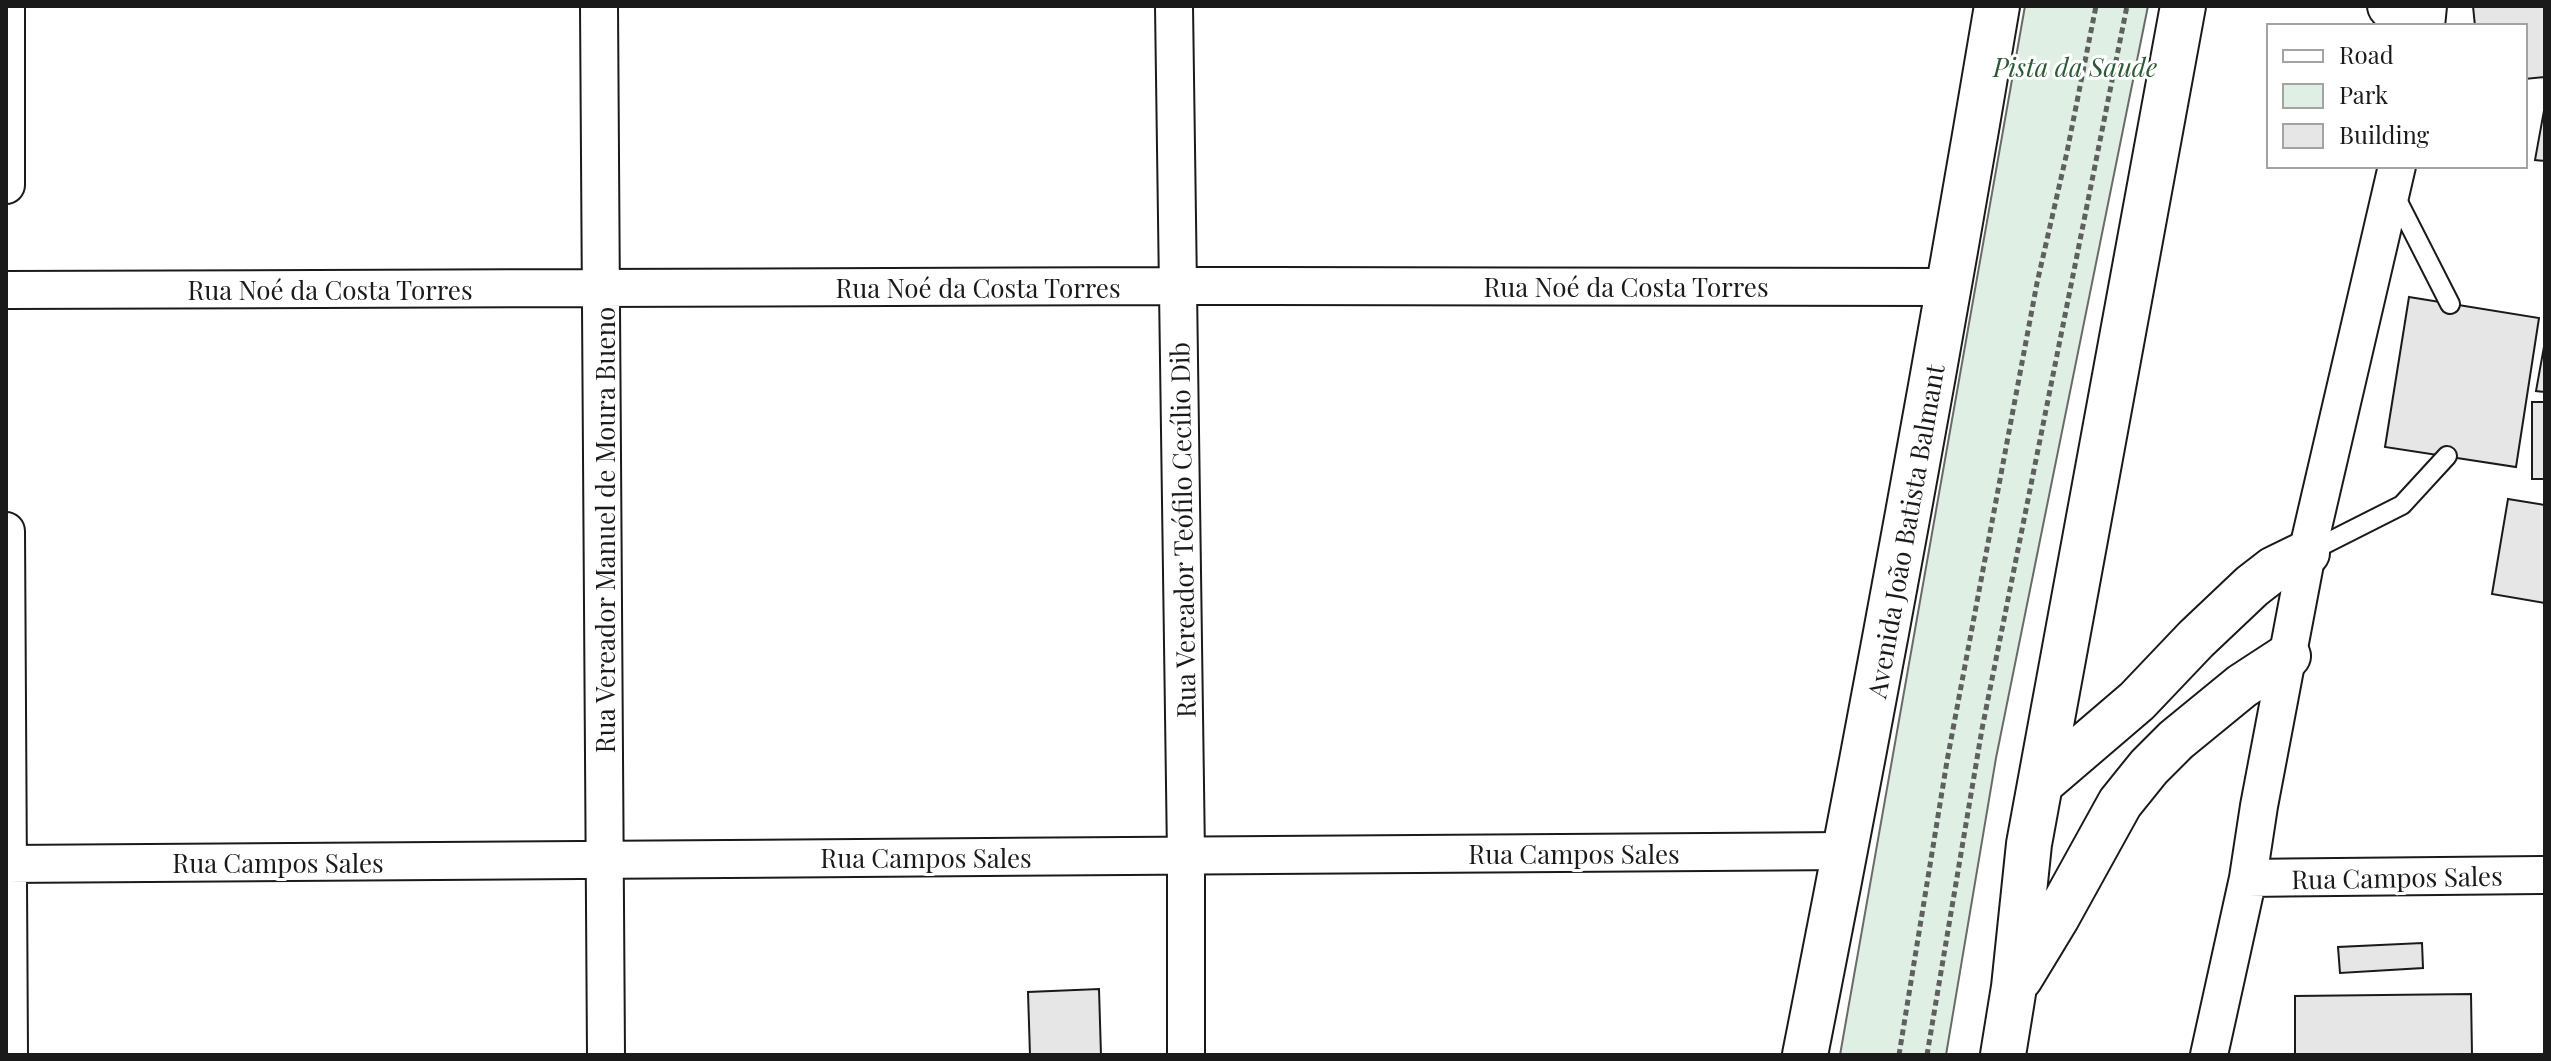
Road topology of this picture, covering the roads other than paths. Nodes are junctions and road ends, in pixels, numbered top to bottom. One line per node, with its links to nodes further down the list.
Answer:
1 (6, 6): 9 (street)
2 (599, 6): 12 (street, Rua Vereador Manuel de Moura Bueno)
3 (1174, 6): 10 (street, Rua Vereador Teófilo Cecílio Dib)
4 (1997, 6): 11 (main road, Avenida João Batista Balmant)
5 (2183, 6): 19 (main road)
6 (2390, 6): 7 (main road)
7 (2407, 24)
8 (2394, 178): 14 (lane); 17 (street)
9 (6, 185)
10 (1178, 286): 11 (street, Rua Noé da Costa Torres); 12 (street, Rua Noé da Costa Torres); 21 (street, Rua Vereador Teófilo Cecílio Dib)
11 (1950, 287): 20 (main road, Avenida João Batista Balmant)
12 (603, 289): 13 (street, Rua Noé da Costa Torres); 22 (street, Rua Vereador Manuel de Moura Bueno)
13 (6, 290)
14 (2450, 304)
15 (2447, 456): 17 (lane)
16 (6, 531): 23 (street)
17 (2307, 553): 18 (street); 19 (main road)
18 (2288, 656): 25 (street); 26 (main road)
19 (2040, 784): 26 (main road)
20 (1845, 851): 21 (street, Rua Campos Sales); 30 (main road, Avenida João Batista Balmant)
21 (1186, 855): 22 (street, Rua Campos Sales); 29 (street, Rua Vereador Teófilo Cecílio Dib)
22 (605, 859): 23 (street, Rua Campos Sales); 28 (street, Rua Vereador Manuel de Moura Bueno)
23 (7, 864): 27 (street)
24 (2545, 875): 25 (street, Rua Campos Sales)
25 (2248, 878): 32 (street)
26 (2014, 987): 31 (main road)
27 (9, 1055)
28 (606, 1055)
29 (1186, 1055)
30 (1805, 1055)
31 (2003, 1055)
32 (2209, 1055)

